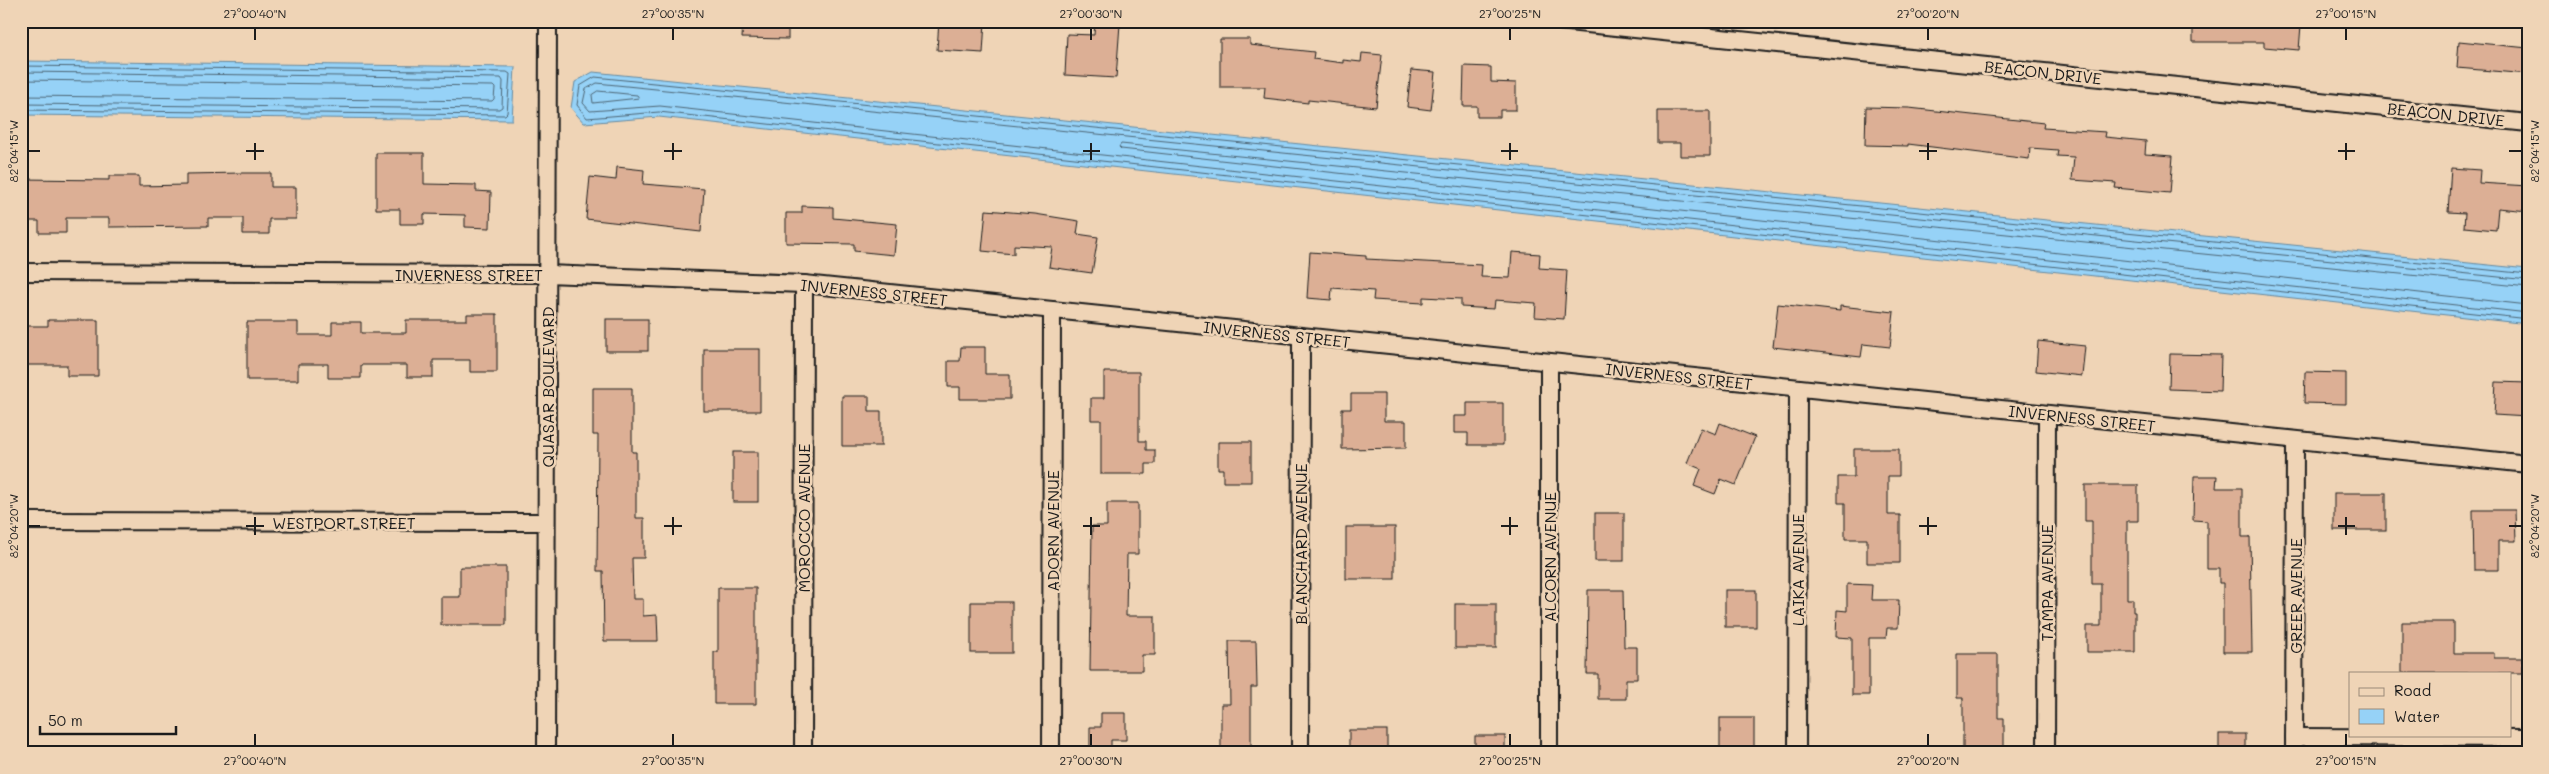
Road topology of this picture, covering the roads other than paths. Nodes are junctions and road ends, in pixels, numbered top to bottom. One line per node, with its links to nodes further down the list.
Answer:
1 (548, 21): 5 (street, QUASAR BOULEVARD)
2 (1559, 21): 3 (street, BEACON DRIVE)
3 (2528, 123)
4 (21, 272): 5 (street, INVERNESS STREET)
5 (547, 274): 6 (street, INVERNESS STREET); 15 (street, QUASAR BOULEVARD)
6 (804, 284): 7 (street, INVERNESS STREET); 19 (street, MOROCCO AVENUE)
7 (1052, 310): 8 (street, INVERNESS STREET); 20 (street, ADORN AVENUE)
8 (1301, 336): 9 (street, INVERNESS STREET); 21 (street, BLANCHARD AVENUE)
9 (1549, 362): 10 (street, INVERNESS STREET); 22 (street, ALCORN AVENUE)
10 (1798, 388): 11 (street, INVERNESS STREET); 23 (street, LAIKA AVENUE)
11 (2047, 414): 12 (street, INVERNESS STREET); 24 (street, TAMPA AVENUE)
12 (2295, 440): 13 (street, INVERNESS STREET); 17 (street, GREER AVENUE)
13 (2528, 464)
14 (21, 521): 15 (street, WESTPORT STREET)
15 (546, 522): 18 (street, QUASAR BOULEVARD)
16 (2528, 738): 17 (street)
17 (2294, 745)
18 (546, 753)
19 (803, 753)
20 (1051, 753)
21 (1300, 753)
22 (1549, 753)
23 (1797, 753)
24 (2046, 753)

